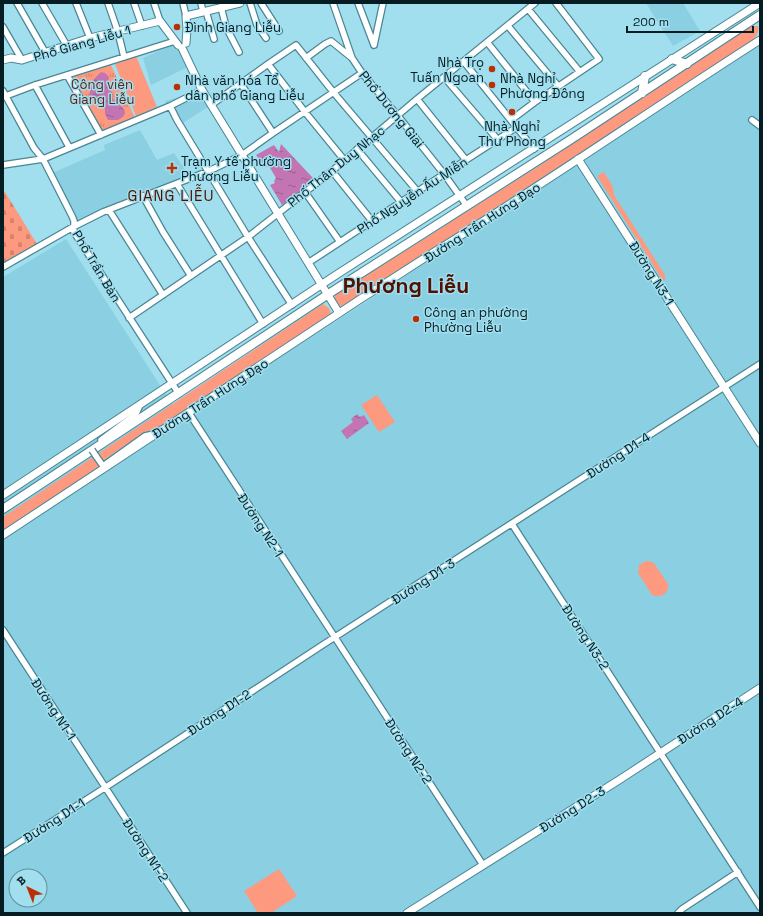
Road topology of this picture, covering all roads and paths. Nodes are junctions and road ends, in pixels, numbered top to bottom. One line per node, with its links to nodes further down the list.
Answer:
1 (18, 3): 36 (street)
2 (42, 3): 35 (street)
3 (76, 3): 29 (street)
4 (108, 3): 28 (street)
5 (134, 3): 24 (street)
6 (154, 3): 23 (street)
7 (183, 3): 21 (street)
8 (201, 3): 20 (street)
9 (250, 3): 30 (street)
10 (261, 3): 27 (street)
11 (333, 3): 40 (street, Phố Dương Giai)
12 (358, 3): 13 (street)
13 (383, 3)
14 (535, 3): 19 (street, Phố Thân Duy Nhạc)
15 (556, 3): 47 (street)
16 (760, 3): 41 (main road)
17 (235, 4): 18 (main road)
18 (221, 7): 20 (main road); 37 (street)
19 (528, 9): 25 (street, Phố Thân Duy Nhạc); 47 (street)
20 (205, 11): 21 (main road); 31 (street)
21 (186, 16): 34 (main road)
22 (760, 16): 46 (highway, Đường Trần Hưng Đạo)
23 (160, 21): 24 (main road, Phố Giang Liễu 1); 34 (main road)
24 (142, 26): 28 (main road, Phố Giang Liễu 1)
25 (508, 26): 33 (street, Phố Thân Duy Nhạc); 54 (street)
26 (3, 27): 43 (street)
27 (279, 31)
28 (118, 32): 29 (main road, Phố Giang Liễu 1); 38 (street)
29 (90, 38): 35 (main road, Phố Giang Liễu 1)
30 (266, 38)
31 (214, 39)
32 (760, 40): 78 (main road, Đường Trần Hưng Đạo)
33 (487, 42): 44 (street, Phố Thân Duy Nhạc); 60 (street)
34 (180, 44): 38 (street); 55 (main road)
35 (67, 46): 36 (main road, Phố Giang Liễu 1)
36 (45, 52): 43 (main road, Phố Giang Liễu 1)
37 (239, 52)
38 (124, 57): 49 (street)
39 (306, 58): 40 (street); 45 (street); 56 (street)
40 (352, 58): 48 (street, Phố Dương Giai)
41 (672, 59): 46 (highway); 50 (main road)
42 (3, 60): 43 (main road, Phố Giang Liễu 1)
43 (22, 60)
44 (464, 62): 51 (street, Phố Thân Duy Nhạc); 65 (street)
45 (268, 64): 52 (street); 63 (street)
46 (688, 64): 57 (highway, Đường Trần Hưng Đạo)
47 (580, 72): 54 (street)
48 (362, 74): 56 (street); 64 (street, Phố Dương Giai)
49 (67, 75): 53 (street); 70 (street)
50 (645, 76): 57 (highway); 75 (main road)
51 (444, 77): 59 (street, Phố Thân Duy Nhạc); 72 (street)
52 (241, 84): 61 (street); 69 (street)
53 (35, 85): 58 (street); 73 (street)
54 (558, 86): 60 (street)
55 (202, 90): 61 (main road); 62 (street)
56 (334, 93): 63 (street); 71 (street)
57 (642, 93): 91 (highway, Đường Trần Hưng Đạo)
58 (4, 95): 77 (street, Phố Trần Bàn)
59 (417, 99): 64 (street, Phố Thân Duy Nhạc); 80 (street)
60 (535, 102): 65 (street)
61 (211, 105): 76 (main road)
62 (170, 106): 70 (street); 82 (street)
63 (305, 112): 69 (street); 79 (street)
64 (398, 116): 71 (street, Phố Thân Duy Nhạc); 84 (street, Phố Dương Giai)
65 (511, 120): 68 (street)
66 (752, 120): 67 (street)
67 (760, 126)
68 (517, 127): 72 (street, Phố Nguyễn Ấu Miễn); 75 (street)
69 (273, 133): 76 (street)
70 (101, 135): 73 (street)
71 (372, 138): 74 (street, Phố Thân Duy Nhạc); 87 (street)
72 (498, 140): 80 (street, Phố Nguyễn Ấu Miễn)
73 (69, 147): 77 (street)
74 (358, 149): 79 (street, Phố Thân Duy Nhạc); 90 (street)
75 (534, 149): 88 (main road)
76 (242, 156): 82 (street); 93 (main road)
77 (42, 159): 81 (street); 95 (street, Phố Trần Bàn)
78 (578, 159): 106 (main road, Đường Trần Hưng Đạo); 111 (main road, Đường N3-1)
79 (345, 160): 83 (street, Phố Thân Duy Nhạc)
80 (466, 160): 84 (street, Phố Nguyễn Ấu Miễn)
81 (4, 164)
82 (209, 171): 85 (street); 96 (street)
83 (332, 171): 86 (street, Phố Thân Duy Nhạc); 94 (street)
84 (444, 174): 87 (street, Phố Nguyễn Ấu Miễn); 88 (street, Phố Dương Giai)
85 (177, 184): 89 (street); 98 (street)
86 (305, 192): 93 (street, Phố Thân Duy Nhạc); 97 (street)
87 (418, 192): 90 (street, Phố Nguyễn Ấu Miễn)
88 (460, 195): 91 (street, Phố Dương Giai); 102 (main road)
89 (143, 196): 92 (street); 101 (street)
90 (401, 202): 94 (street, Phố Nguyễn Ấu Miễn)
91 (467, 206): 104 (highway, Đường Trần Hưng Đạo)
92 (109, 210): 95 (street); 103 (street)
93 (278, 214): 96 (street, Phố Thân Duy Nhạc); 99 (main road)
94 (372, 220): 97 (street, Phố Nguyễn Ấu Miễn)
95 (73, 227): 100 (street); 107 (street, Phố Trần Bàn)
96 (248, 237): 98 (street, Phố Thân Duy Nhạc); 105 (street)
97 (340, 242): 99 (street, Phố Nguyễn Ấu Miễn)
98 (220, 256): 101 (street, Phố Thân Duy Nhạc); 108 (street)
99 (308, 263): 102 (main road)
100 (3, 268)
101 (191, 276): 103 (street, Phố Thân Duy Nhạc)
102 (322, 284): 104 (main road); 105 (main road)
103 (163, 295): 107 (street, Phố Thân Duy Nhạc)
104 (327, 295): 106 (main road); 112 (highway, Đường Trần Hưng Đạo)
105 (292, 304): 108 (main road)
106 (339, 313): 114 (main road, Đường Trần Hưng Đạo)
107 (129, 318): 110 (street, Phố Trần Bàn)
108 (263, 324): 110 (main road)
109 (760, 364): 111 (street, Đường D1-4)
110 (172, 384): 112 (street, Phố Trần Bàn); 113 (main road)
111 (724, 387): 116 (main road, Đường N3-1); 119 (street, Đường D1-4)
112 (178, 394): 118 (highway, Đường Trần Hưng Đạo)
113 (140, 405): 115 (street, bridge); 117 (main road)
114 (188, 413): 115 (main road, Đường Trần Hưng Đạo); 122 (street, Đường N2-1)
115 (158, 433): 120 (main road, Đường Trần Hưng Đạo)
116 (760, 443)
117 (3, 495)
118 (3, 509)
119 (512, 524): 122 (street, Đường D1-3); 124 (street, Đường N3-2)
120 (3, 535)
121 (3, 630): 125 (street, Đường N1-1)
122 (334, 638): 125 (street, Đường D1-2); 127 (street, Đường N2-2)
123 (760, 688): 124 (main road, Đường D2-4)
124 (660, 752): 127 (main road, Đường D2-3); 128 (street, Đường N3-2)
125 (106, 788): 126 (street, Đường D1-1); 130 (street, Đường N1-2)
126 (3, 853)
127 (483, 865): 131 (main road, Đường D2-3)
128 (738, 872): 129 (street, Đường N3-2); 132 (street)
129 (760, 907)
130 (187, 913)
131 (407, 913)
132 (678, 913)

